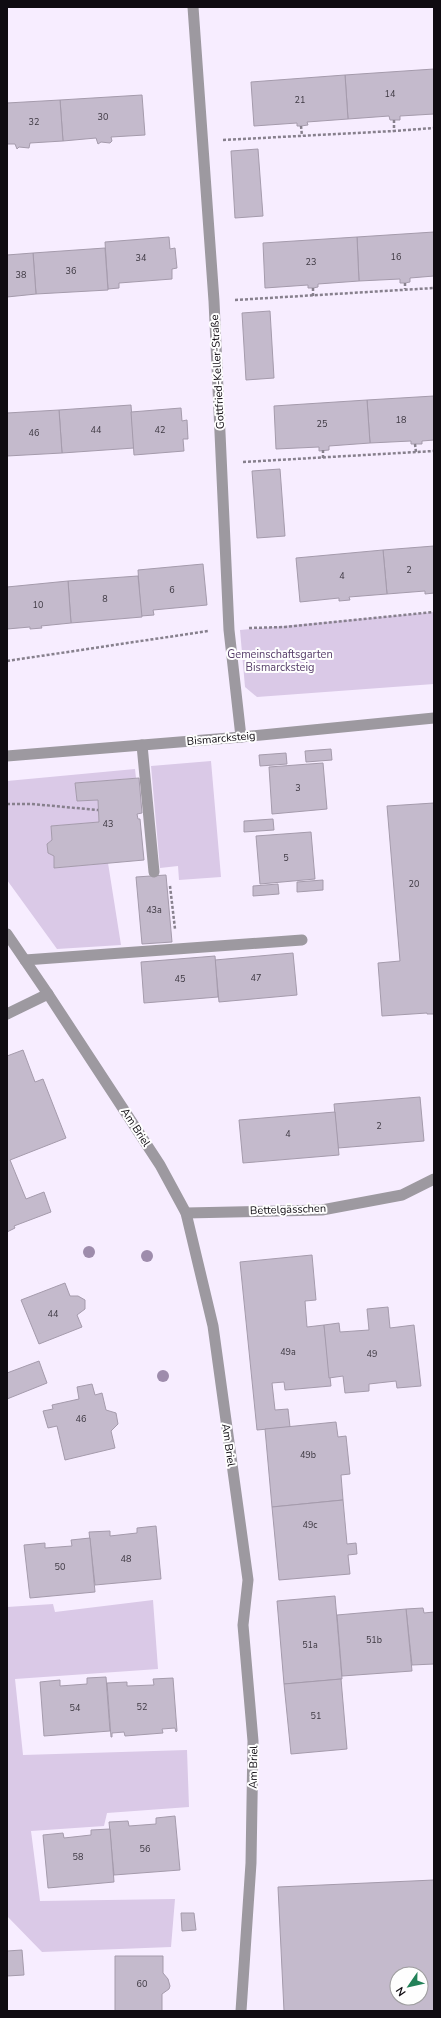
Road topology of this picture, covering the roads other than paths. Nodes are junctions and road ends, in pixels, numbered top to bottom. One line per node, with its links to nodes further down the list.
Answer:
1 (193, 7): 3 (street, Gottfried-Keller-Straße)
2 (434, 718): 3 (street, Bismarcksteig)
3 (241, 737): 4 (street, Bismarcksteig)
4 (142, 745): 5 (street, Bismarcksteig); 6 (street)
5 (7, 756)
6 (154, 872)
7 (7, 934): 9 (street, Am Briel)
8 (302, 940): 9 (street)
9 (25, 960): 10 (street, Am Briel)
10 (48, 994): 11 (street); 13 (street, Am Briel)
11 (7, 1014)
12 (434, 1179): 13 (street, Bettelgässchen)
13 (186, 1213): 14 (street, Am Briel)
14 (241, 2011)

